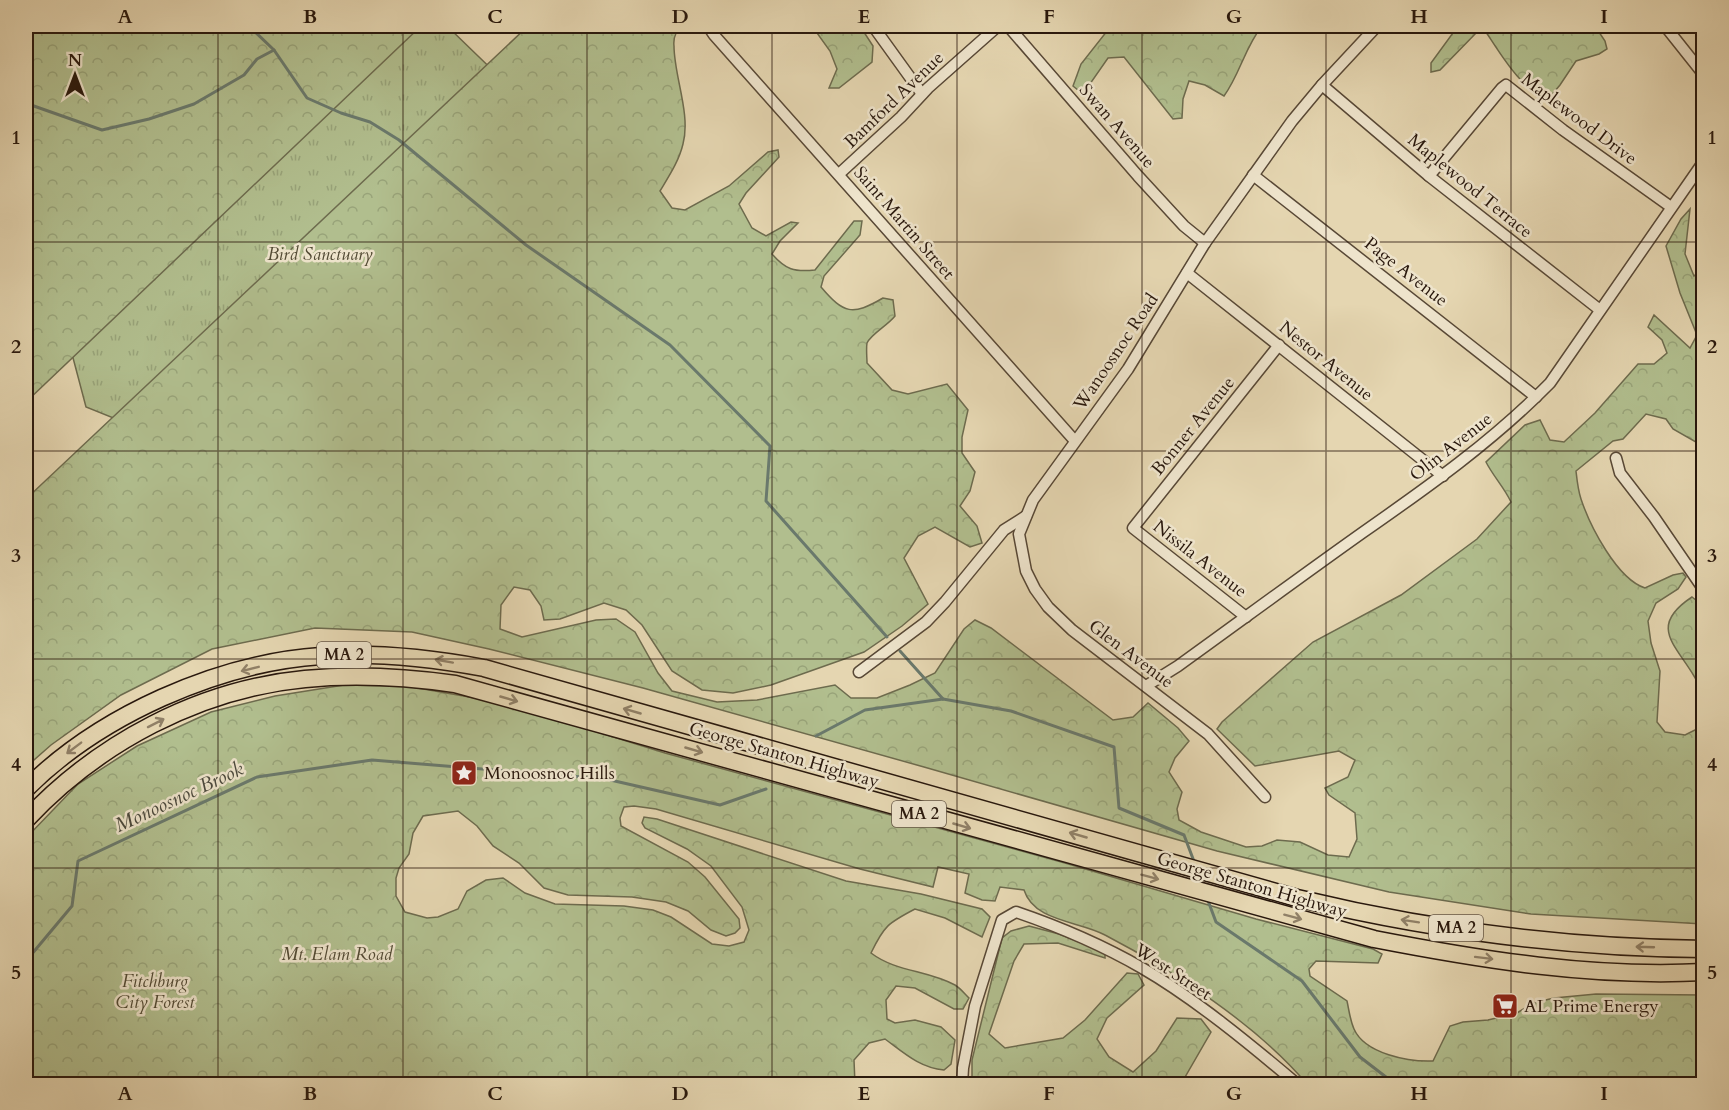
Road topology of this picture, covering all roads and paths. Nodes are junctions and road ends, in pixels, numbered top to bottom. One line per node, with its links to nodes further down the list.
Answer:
1 (708, 26): 11 (street, Saint Martin Street)
2 (873, 26): 9 (street)
3 (998, 26): 9 (street, Bamford Avenue)
4 (1008, 26): 15 (street, Swan Avenue)
5 (1377, 26): 8 (street, Wanoosnoc Road)
6 (1665, 26): 7 (street)
7 (1704, 75)
8 (1322, 85): 12 (street, Wanoosnoc Road); 13 (street, Maplewood Terrace)
9 (922, 94): 11 (street, Bamford Avenue)
10 (1704, 161): 14 (street, Olin Avenue)
11 (839, 174): 20 (street, Saint Martin Street)
12 (1253, 175): 15 (street, Wanoosnoc Road); 19 (street, Page Avenue)
13 (1429, 176): 14 (street, Maplewood Drive); 17 (street, Maplewood Terrace)
14 (1671, 207): 17 (street, Olin Avenue)
15 (1205, 243): 16 (street, Wanoosnoc Road)
16 (1187, 273): 18 (street, Nestor Avenue); 20 (street, Wanoosnoc Road)
17 (1600, 310): 19 (street, Olin Avenue)
18 (1279, 345): 22 (street, Nestor Avenue); 24 (street, Bonner Avenue)
19 (1536, 397): 22 (street, Olin Avenue)
20 (1075, 441): 23 (street, Wanoosnoc Road)
21 (1616, 458): 25 (street)
22 (1443, 476): 26 (street, Olin Avenue)
23 (1026, 516): 27 (street, Wanoosnoc Road); 28 (street, Glen Avenue)
24 (1133, 528): 26 (street, Nissila Avenue)
25 (1704, 591)
26 (1246, 617): 28 (street, Olin Avenue)
27 (859, 672)
28 (1146, 686): 30 (street, Glen Avenue)
29 (26, 789): 32 (highway, George Stanton Highway / MA 2, one-way to 29)
30 (1264, 798)
31 (26, 820): 33 (highway, George Stanton Highway / MA 2, one-way to 33)
32 (1704, 949)
33 (1704, 972)
34 (962, 1084): 35 (street, West Street)
35 (1297, 1084)

